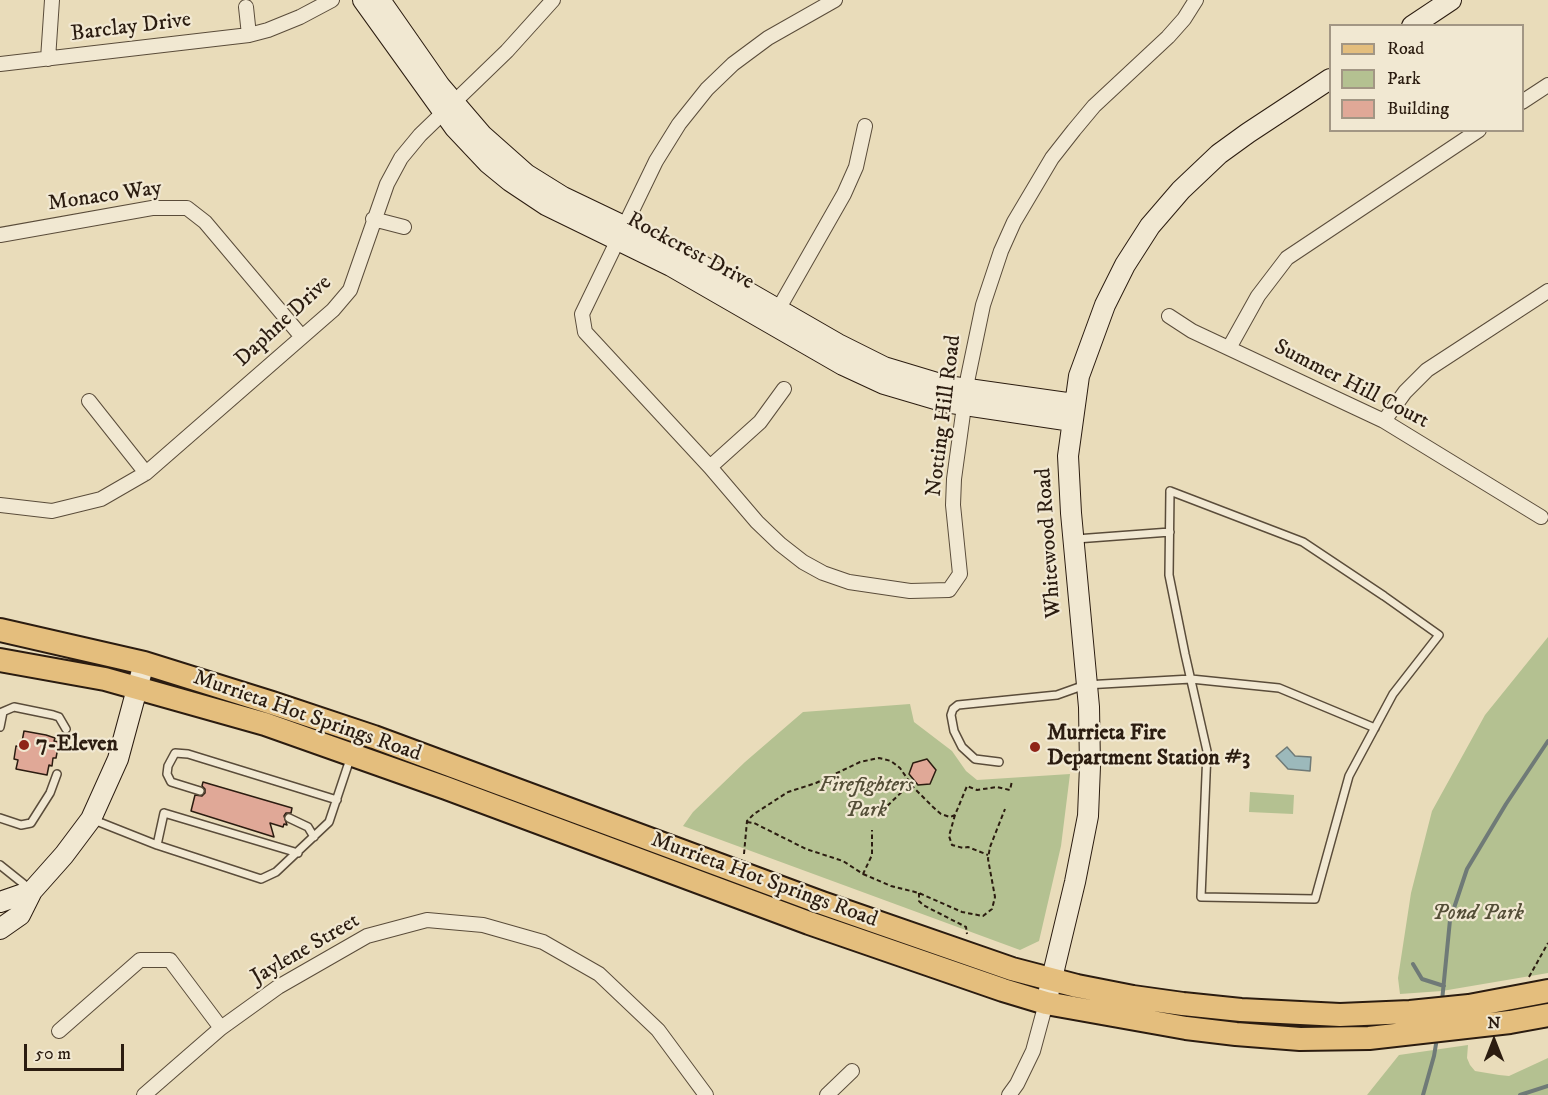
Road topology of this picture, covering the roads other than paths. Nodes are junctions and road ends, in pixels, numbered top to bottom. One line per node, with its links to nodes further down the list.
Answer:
1 (52, 0): 12 (street)
2 (332, 0): 11 (street, Barclay Drive)
3 (363, 0): 17 (main road, Rockcrest Drive)
4 (380, 0): 17 (main road, Rockcrest Drive)
5 (553, 0): 17 (street, Daphne Drive)
6 (835, 0): 22 (street, Notting Hill Road)
7 (1196, 0): 30 (street, Notting Hill Road)
8 (1451, 0): 10 (main road)
9 (246, 7): 11 (street)
10 (1415, 24)
11 (249, 35): 12 (street, Barclay Drive)
12 (48, 59): 13 (street, Barclay Drive)
13 (0, 64)
14 (1329, 80): 32 (main road, Whitewood Road)
15 (1548, 85): 16 (street)
16 (1524, 101)
17 (449, 108): 20 (street, Daphne Drive); 22 (main road, Rockcrest Drive)
18 (865, 126): 25 (street)
19 (1476, 132): 28 (street)
20 (373, 219): 21 (street); 27 (street, Daphne Drive)
21 (404, 227)
22 (621, 232): 25 (main road, Rockcrest Drive); 34 (street, Notting Hill Road)
23 (0, 235): 27 (street, Monaco Way)
24 (1548, 291): 33 (street)
25 (774, 316): 30 (main road, Rockcrest Drive)
26 (1169, 316): 28 (street, Summer Hill Court)
27 (302, 337): 35 (street, Daphne Drive)
28 (1229, 348): 33 (street, Summer Hill Court)
29 (784, 389): 34 (street)
30 (965, 397): 32 (main road, Rockcrest Drive); 34 (street, Notting Hill Road)
31 (89, 401): 35 (street)
32 (1073, 412): 39 (main road, Whitewood Road)
33 (1384, 421): 37 (street, Summer Hill Court)
34 (710, 467)
35 (146, 473): 36 (street, Daphne Drive)
36 (0, 506)
37 (1541, 518)
38 (1170, 532): 39 (lane); 43 (lane); 48 (lane)
39 (1073, 539): 44 (main road, Whitewood Road)
40 (0, 630): 42 (main road, Murrieta Hot Springs Road)
41 (0, 660): 45 (main road, Murrieta Hot Springs Road)
42 (144, 663): 45 (main road); 53 (main road, Murrieta Hot Springs Road)
43 (1191, 679): 44 (lane); 48 (lane); 48 (lane)
44 (1085, 685): 51 (lane); 66 (main road, Whitewood Road)
45 (138, 688): 50 (main road, Murrieta Hot Springs Road); 58 (main road)
46 (2, 712): 47 (lane); 49 (lane)
47 (0, 727)
48 (1375, 728)
49 (66, 729)
50 (352, 754): 53 (main road); 55 (lane); 68 (main road, Murrieta Hot Springs Road)
51 (999, 762)
52 (57, 774): 56 (lane)
53 (484, 779): 66 (main road, Murrieta Hot Springs Road)
54 (200, 791): 55 (lane)
55 (337, 800): 59 (lane)
56 (0, 818)
57 (289, 818): 59 (lane)
58 (91, 819): 60 (lane); 63 (main road)
59 (314, 837): 61 (lane)
60 (158, 845): 61 (lane); 61 (lane)
61 (298, 853)
62 (0, 865): 63 (lane)
63 (32, 891): 64 (main road); 65 (main road)
64 (0, 902)
65 (0, 929)
66 (1051, 980): 67 (main road, Murrieta Hot Springs Road); 68 (main road, Whitewood Road)
67 (1539, 993)
68 (1046, 1003): 69 (main road, Murrieta Hot Springs Road); 76 (street, Whitewood Road)
69 (1548, 1015)
70 (221, 1028): 71 (street); 73 (street, Jaylene Street); 74 (street, Jaylene Street)
71 (59, 1031)
72 (852, 1071): 75 (street)
73 (144, 1095)
74 (706, 1095)
75 (827, 1095)
76 (1009, 1095)

